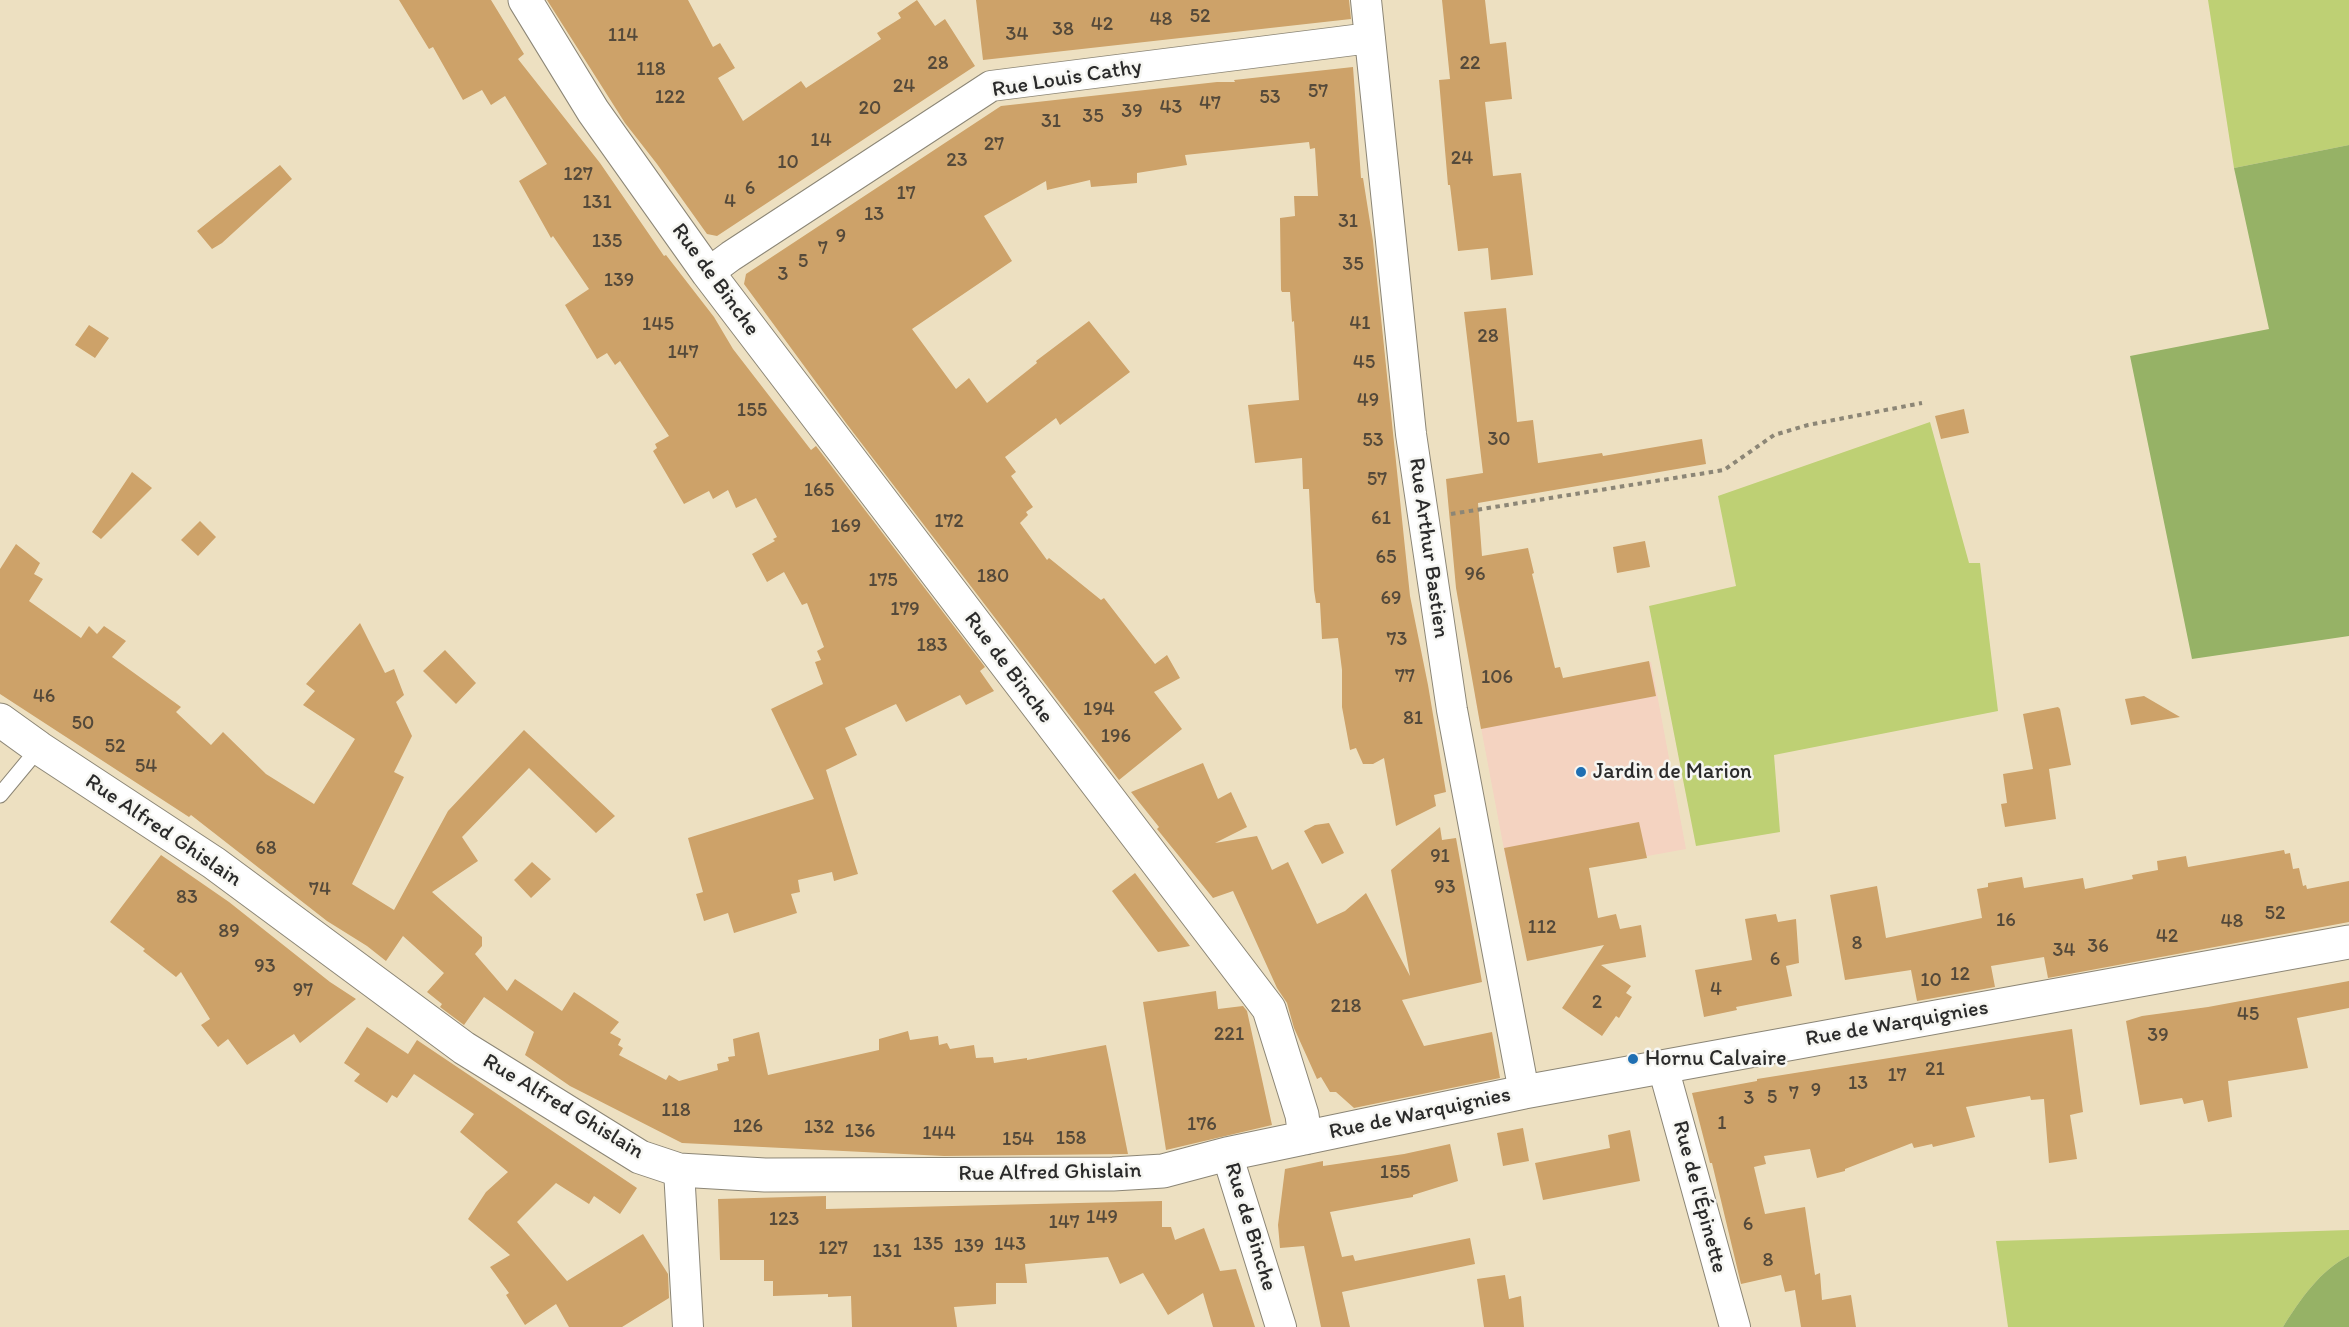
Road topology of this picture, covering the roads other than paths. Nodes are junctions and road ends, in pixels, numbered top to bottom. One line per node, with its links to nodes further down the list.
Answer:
1 (525, 0): 4 (street, Rue de Binche)
2 (1366, 0): 3 (street, Rue Arthur Bastien)
3 (1370, 38): 4 (street, Rue Louis Cathy); 10 (street, Rue Arthur Bastien)
4 (708, 273): 11 (street, Rue de Binche)
5 (0, 720): 6 (street, Rue Alfred Ghislain)
6 (39, 748): 7 (lane); 13 (street, Rue Alfred Ghislain)
7 (0, 795)
8 (2349, 942): 9 (street, Rue de Warquignies)
9 (1663, 1067): 10 (street, Rue de Warquignies); 16 (street, Rue de l'Épinette)
10 (1524, 1092): 11 (street, Rue de Warquignies)
11 (1305, 1138): 12 (street, Rue de Binche)
12 (1227, 1154): 13 (street, Rue Alfred Ghislain); 15 (street, Rue de Binche)
13 (679, 1170): 14 (street)
14 (683, 1325)
15 (1281, 1327)
16 (1735, 1327)

